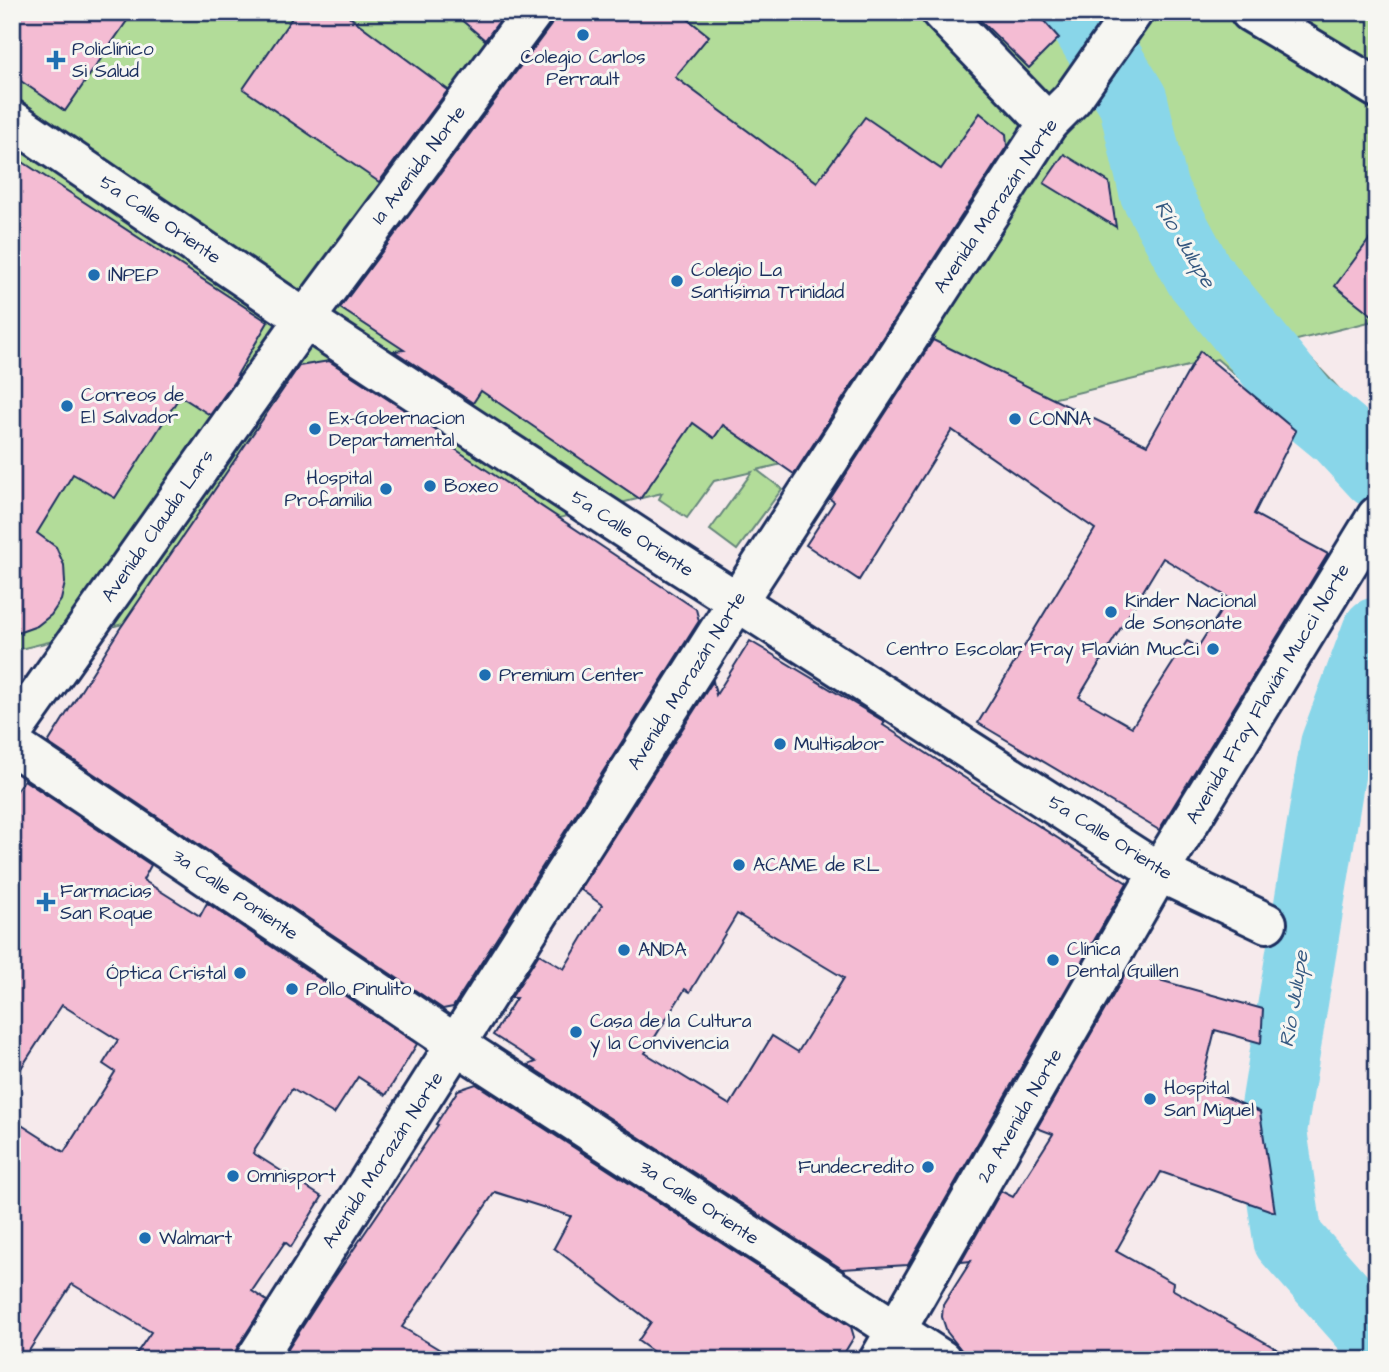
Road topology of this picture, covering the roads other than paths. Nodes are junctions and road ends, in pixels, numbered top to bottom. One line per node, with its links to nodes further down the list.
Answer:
1 (533, 12): 8 (main road, 1a Avenida Norte)
2 (941, 12): 6 (main road)
3 (1133, 12): 6 (main road, Avenida Morazán Norte)
4 (1250, 12): 5 (main road)
5 (1377, 88)
6 (1060, 111): 10 (main road, Avenida Morazán Norte)
7 (12, 120): 8 (main road, 5a Calle Oriente)
8 (305, 318): 10 (main road, 5a Calle Oriente); 11 (main road, Avenida Claudia Lars)
9 (1373, 522): 13 (main road, Avenida Fray Flavián Mucci Norte)
10 (737, 602): 13 (main road, 5a Calle Oriente); 15 (main road, Avenida Morazán Norte)
11 (12, 733)
12 (12, 745): 15 (main road, 3a Calle Poniente)
13 (1159, 872): 14 (main road, 5a Calle Oriente); 16 (main road, 2a Avenida Norte)
14 (1267, 923)
15 (457, 1045): 16 (main road, 3a Calle Oriente); 17 (main road, Avenida Morazán Norte)
16 (888, 1345): 18 (main road, 3a Calle Oriente)
17 (255, 1360)
18 (942, 1360)

